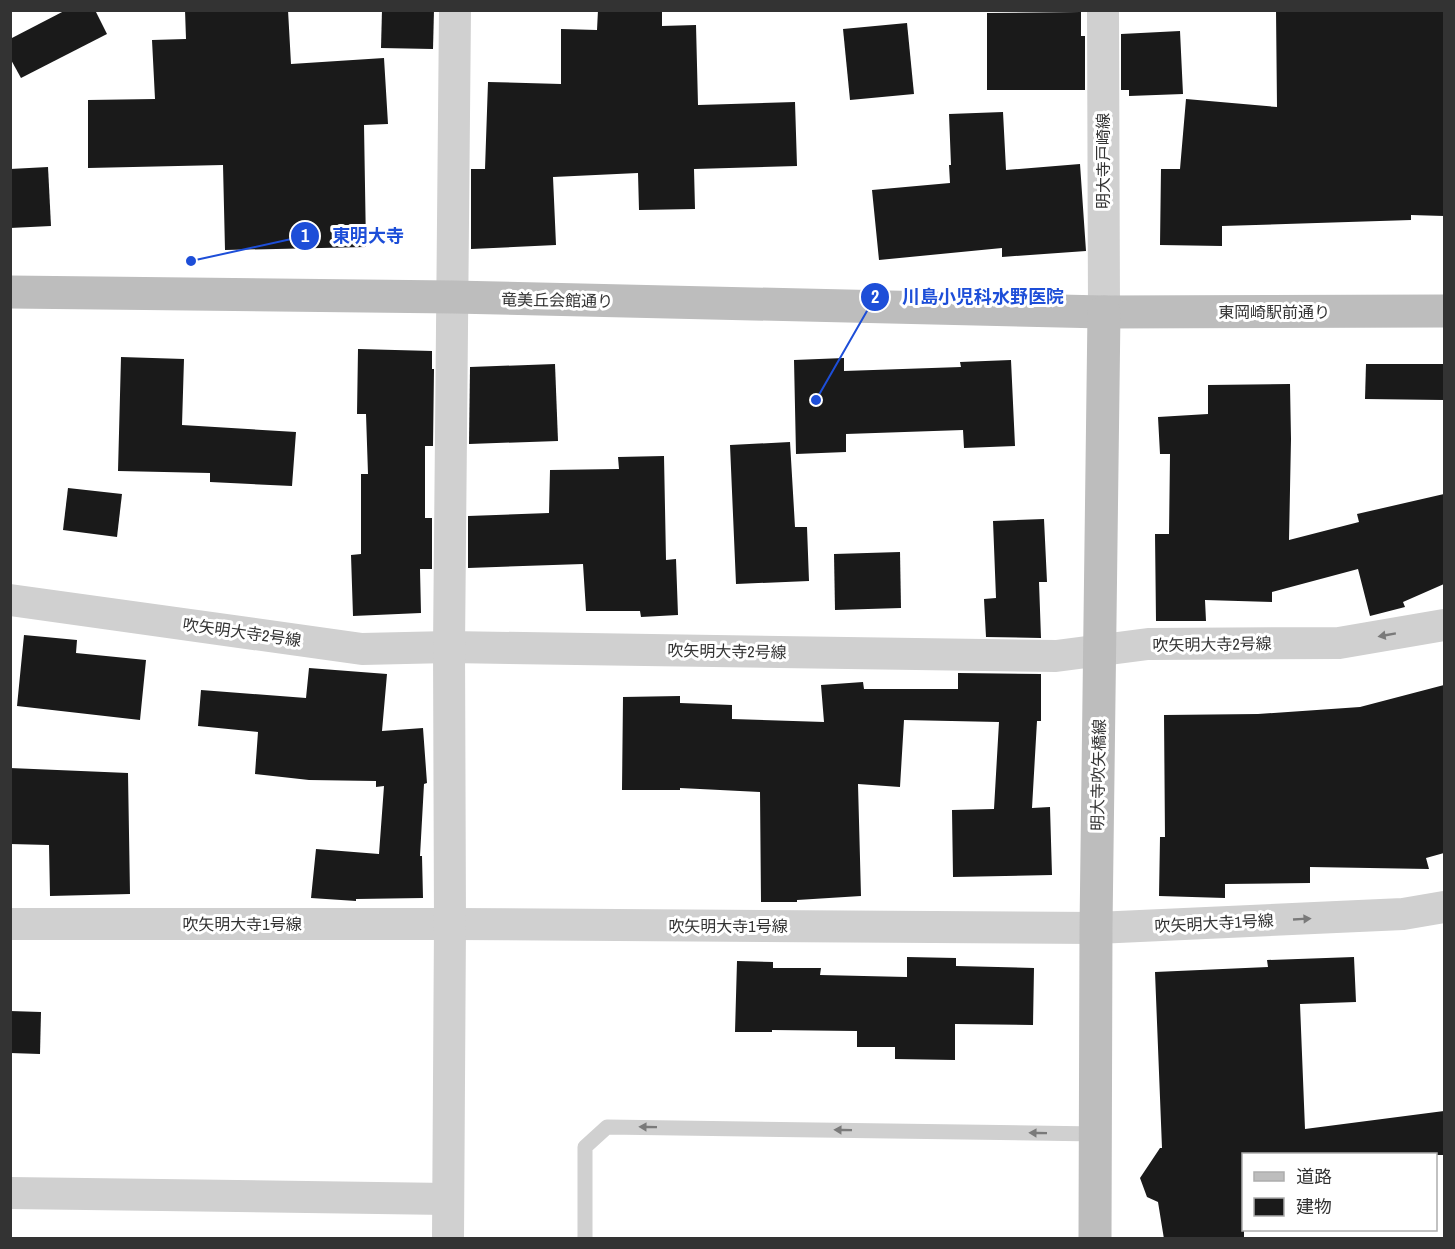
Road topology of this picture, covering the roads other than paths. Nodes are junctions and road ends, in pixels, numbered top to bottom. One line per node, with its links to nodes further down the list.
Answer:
1 (455, 10): 4 (street)
2 (1103, 10): 6 (street, 明大寺戸崎線)
3 (10, 292): 4 (street, 竜美丘会館通り)
4 (453, 297): 6 (street, 竜美丘会館通り); 9 (street)
5 (1444, 311): 6 (street, 東岡崎駅前通り)
6 (1104, 312): 10 (street, 明大寺吹矢橋線)
7 (10, 600): 9 (street, 吹矢明大寺2号線)
8 (1444, 625): 10 (street, 吹矢明大寺2号線, one-way to 10)
9 (449, 647): 10 (street, 吹矢明大寺2号線); 13 (street)
10 (1099, 651): 14 (street, 明大寺吹矢橋線)
11 (1444, 907): 14 (street, 吹矢明大寺1号線, one-way to 11)
12 (10, 924): 13 (street, 吹矢明大寺1号線)
13 (450, 924): 14 (street, 吹矢明大寺1号線); 17 (street)
14 (1096, 928): 15 (street, 明大寺吹矢橋線)
15 (1096, 1134): 19 (lane, one-way to 19); 20 (street, 明大寺吹矢橋線)
16 (10, 1193): 17 (street)
17 (448, 1199): 18 (street)
18 (448, 1239)
19 (585, 1239)
20 (1095, 1239)

